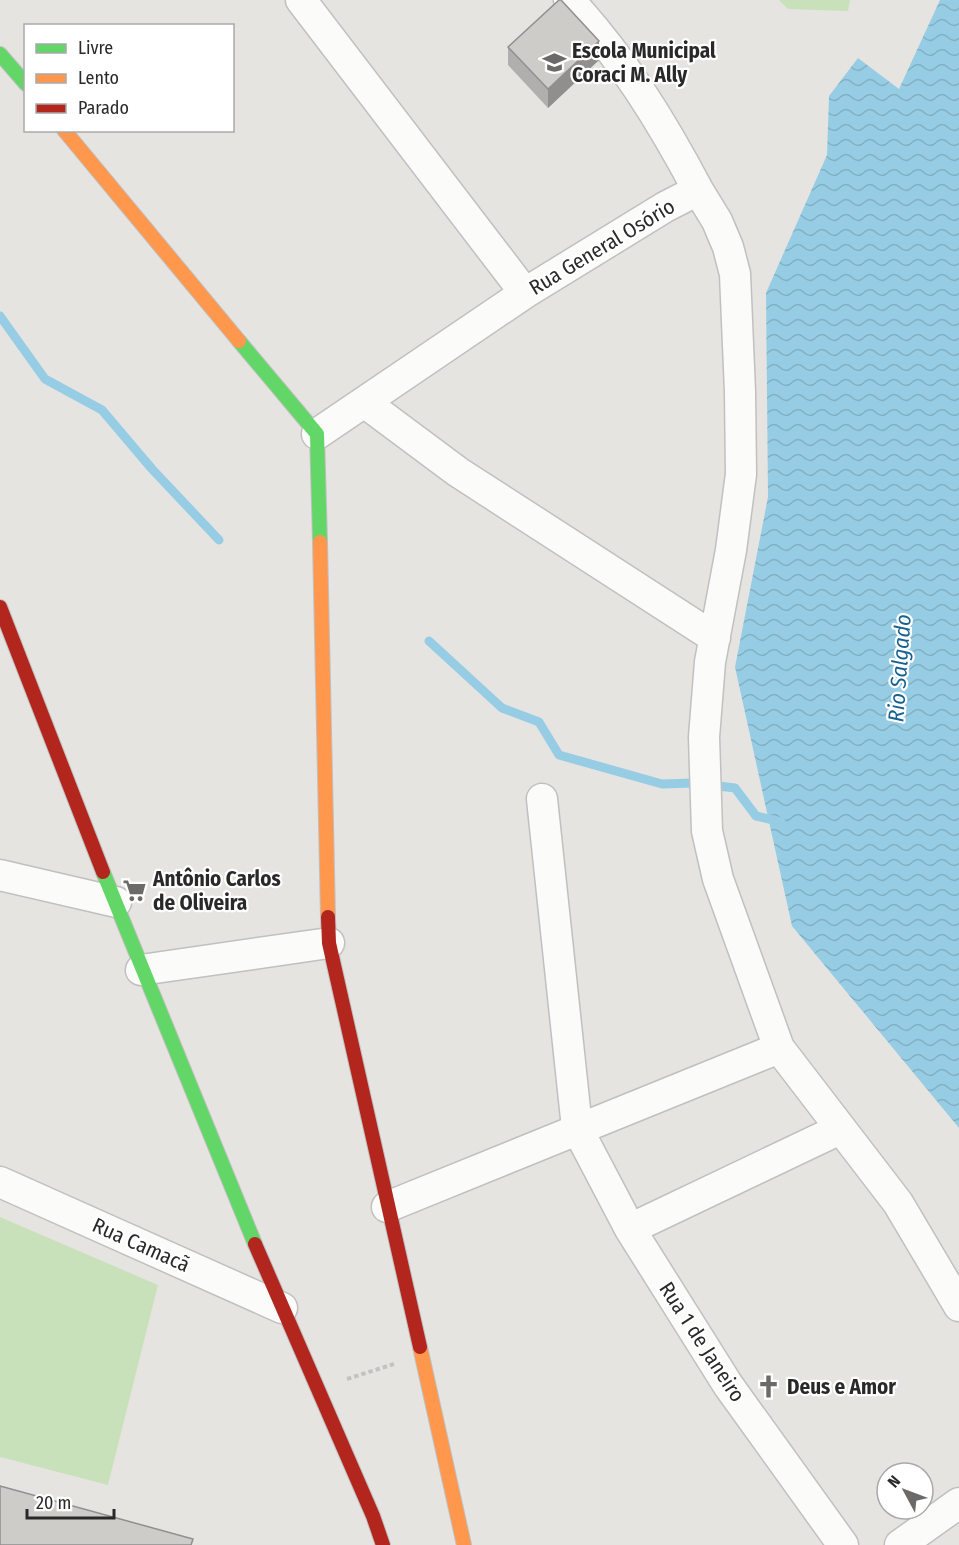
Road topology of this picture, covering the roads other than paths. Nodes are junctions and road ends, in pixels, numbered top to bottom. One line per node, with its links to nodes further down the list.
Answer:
1 (301, 0): 7 (street)
2 (569, 0): 6 (street, Rua General Osório)
3 (0, 54): 4 (street)
4 (24, 82)
5 (66, 132): 9 (street)
6 (698, 190): 7 (street, Rua General Osório); 11 (street)
7 (525, 293): 8 (street, Rua General Osório)
8 (364, 402): 9 (street, Rua General Osório); 11 (street)
9 (317, 434): 15 (street)
10 (0, 607): 14 (street)
11 (715, 638): 17 (street)
12 (542, 799): 18 (street)
13 (0, 875): 14 (street)
14 (116, 902): 16 (street)
15 (329, 943): 16 (street); 21 (street)
16 (141, 970): 24 (street)
17 (779, 1048): 18 (street); 19 (street)
18 (577, 1128): 21 (street); 22 (street, Rua 1 de Janeiro)
19 (840, 1129): 22 (street); 23 (street)
20 (0, 1182): 24 (street, Rua Camacã)
21 (387, 1207): 27 (street)
22 (630, 1229): 28 (street, Rua 1 de Janeiro)
23 (959, 1306)
24 (282, 1308): 26 (street)
25 (957, 1510): 29 (street)
26 (383, 1545)
27 (464, 1545)
28 (843, 1545)
29 (900, 1545)

